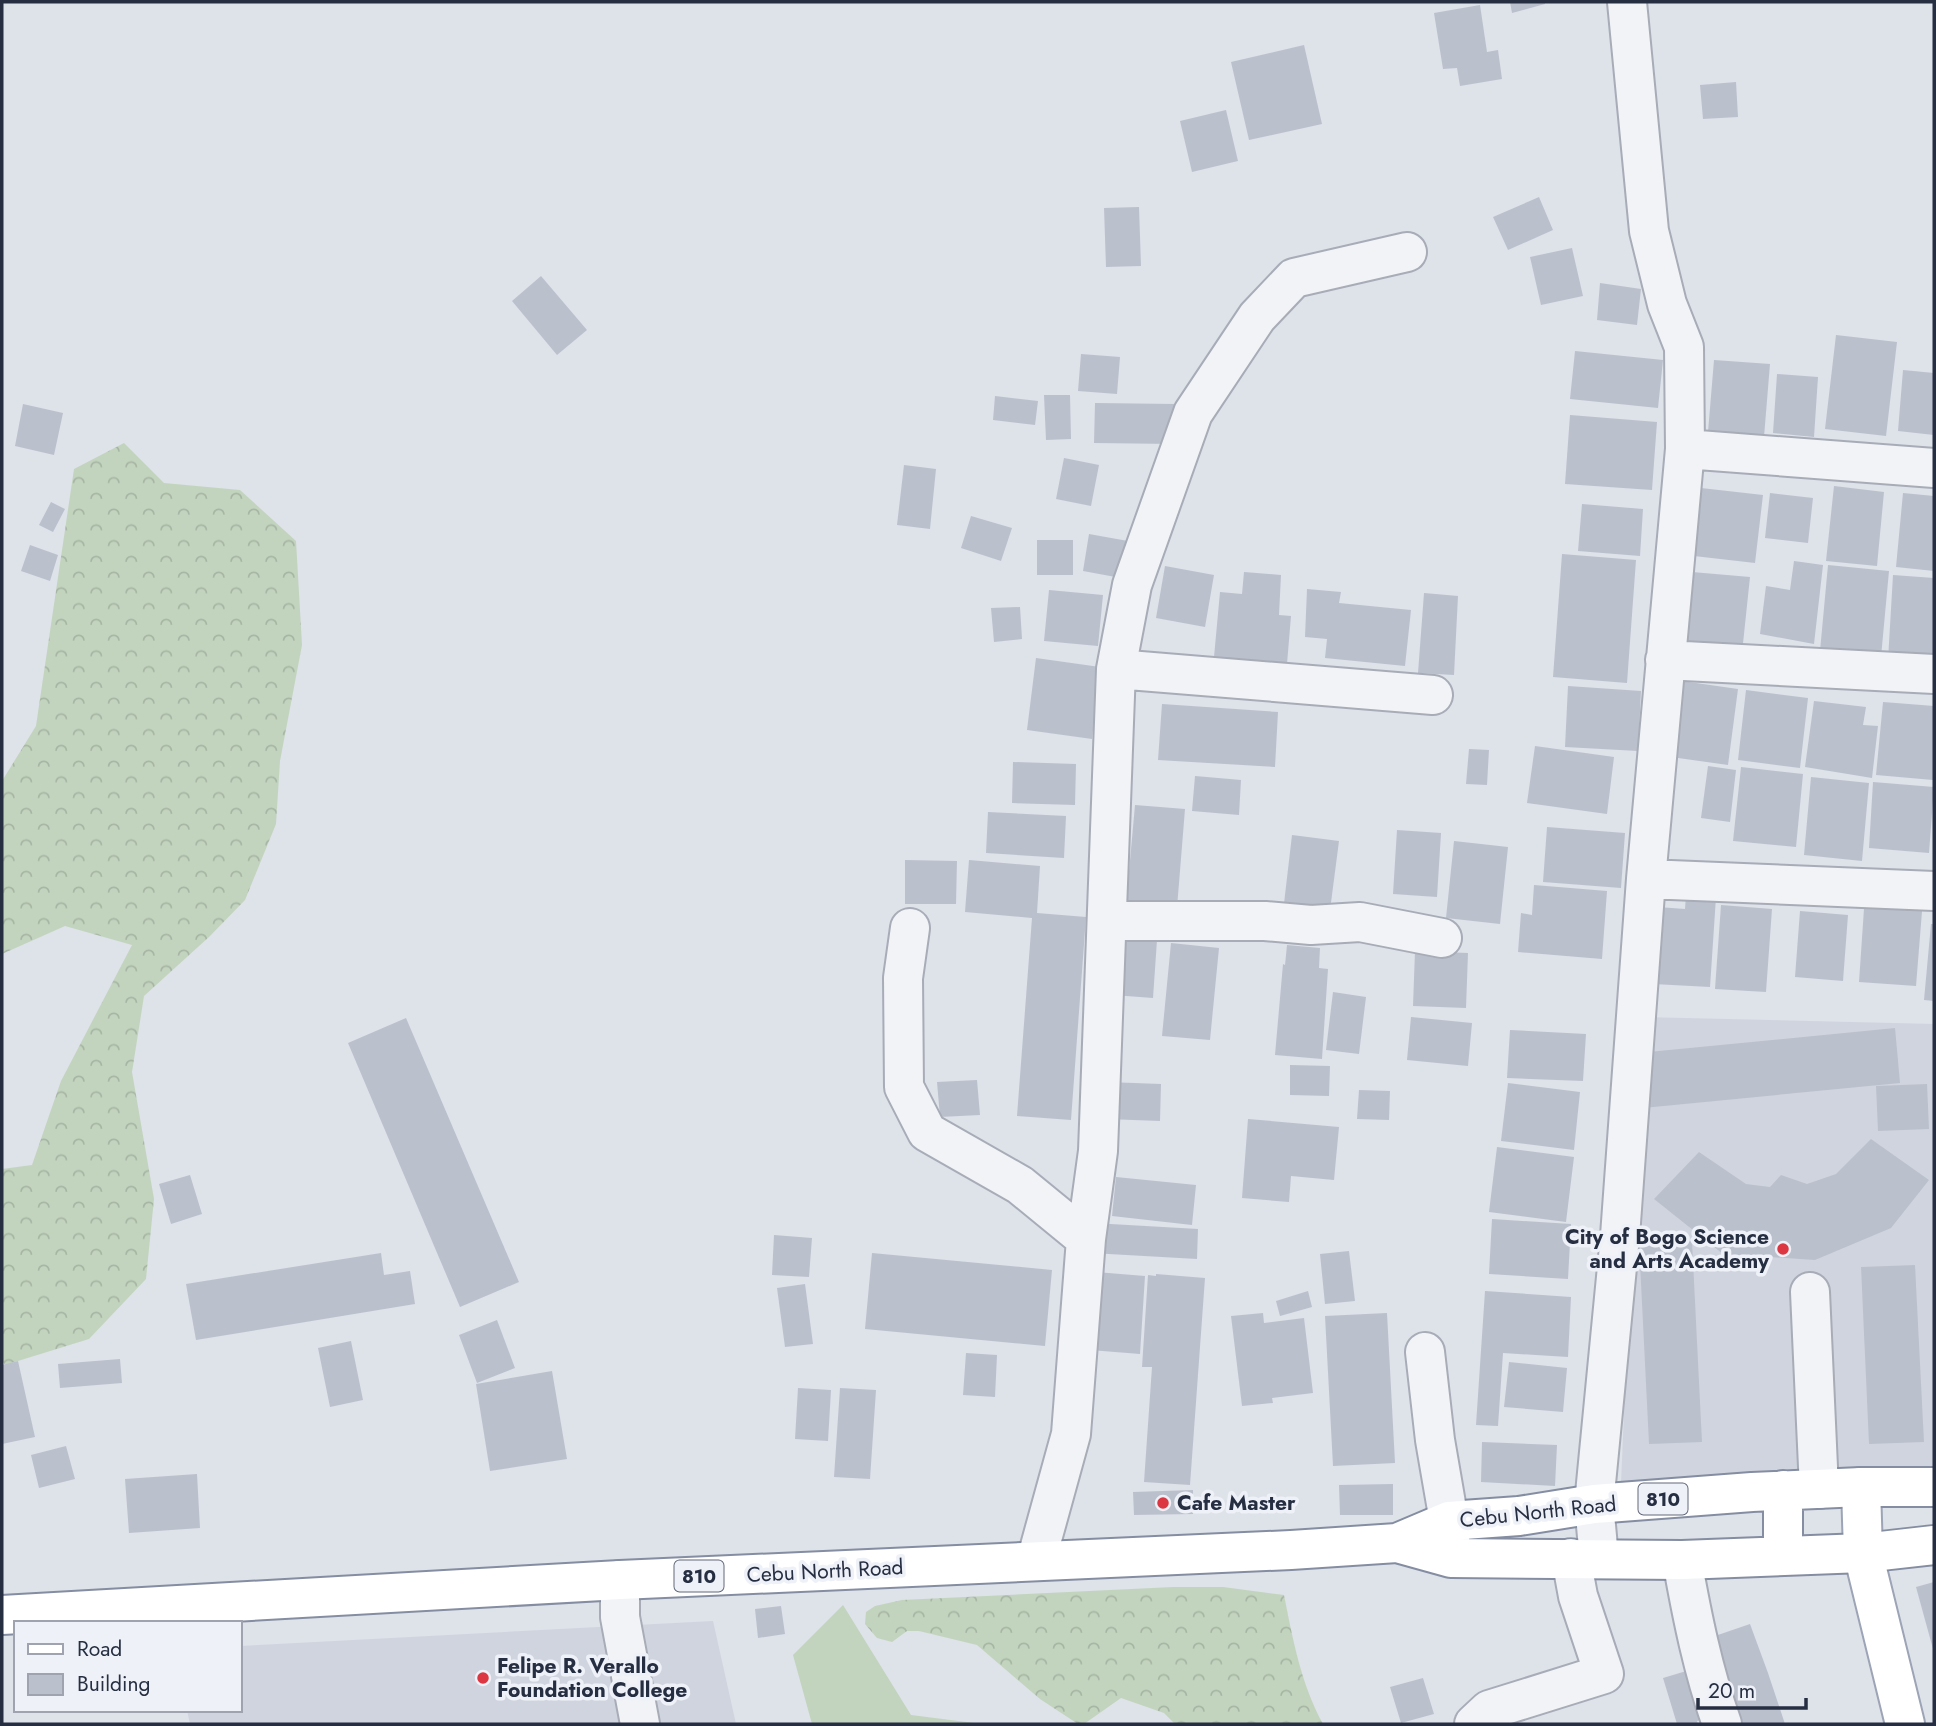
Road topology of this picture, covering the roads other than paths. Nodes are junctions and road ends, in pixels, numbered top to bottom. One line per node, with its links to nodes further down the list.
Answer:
1 (1627, 2): 3 (street)
2 (1407, 252): 6 (street)
3 (1685, 449): 4 (street); 5 (street)
4 (1934, 468)
5 (1665, 660): 7 (street); 9 (street)
6 (1116, 670): 8 (street); 11 (street)
7 (1934, 674)
8 (1433, 695)
9 (1646, 879): 10 (street); 20 (street)
10 (1934, 891)
11 (1107, 921): 13 (street); 14 (street)
12 (911, 928): 14 (street)
13 (1442, 938)
14 (1086, 1239): 27 (street)
15 (1810, 1292): 19 (street)
16 (1425, 1352): 21 (street)
17 (1861, 1487): 18 (main road, Cebu North Road / 810); 19 (main road, Cebu North Road / 810); 23 (main road)
18 (1934, 1487)
19 (1801, 1490): 20 (main road, Cebu North Road / 810); 24 (main road)
20 (1594, 1504): 21 (main road, Cebu North Road / 810); 25 (street)
21 (1450, 1539): 25 (main road, Cebu North Road / 810); 27 (main road, Cebu North Road / 810)
22 (1934, 1545): 23 (main road, Cebu North Road / 810)
23 (1863, 1553): 24 (main road, Cebu North Road / 810); 33 (main road)
24 (1783, 1556): 26 (main road, Cebu North Road / 810)
25 (1585, 1558): 26 (main road, Cebu North Road / 810); 31 (street)
26 (1682, 1560): 32 (street)
27 (1036, 1561): 28 (main road, Cebu North Road / 810)
28 (620, 1580): 29 (main road, Cebu North Road / 810); 30 (street)
29 (2, 1615)
30 (640, 1724)
31 (1474, 1724)
32 (1722, 1724)
33 (1905, 1724)

